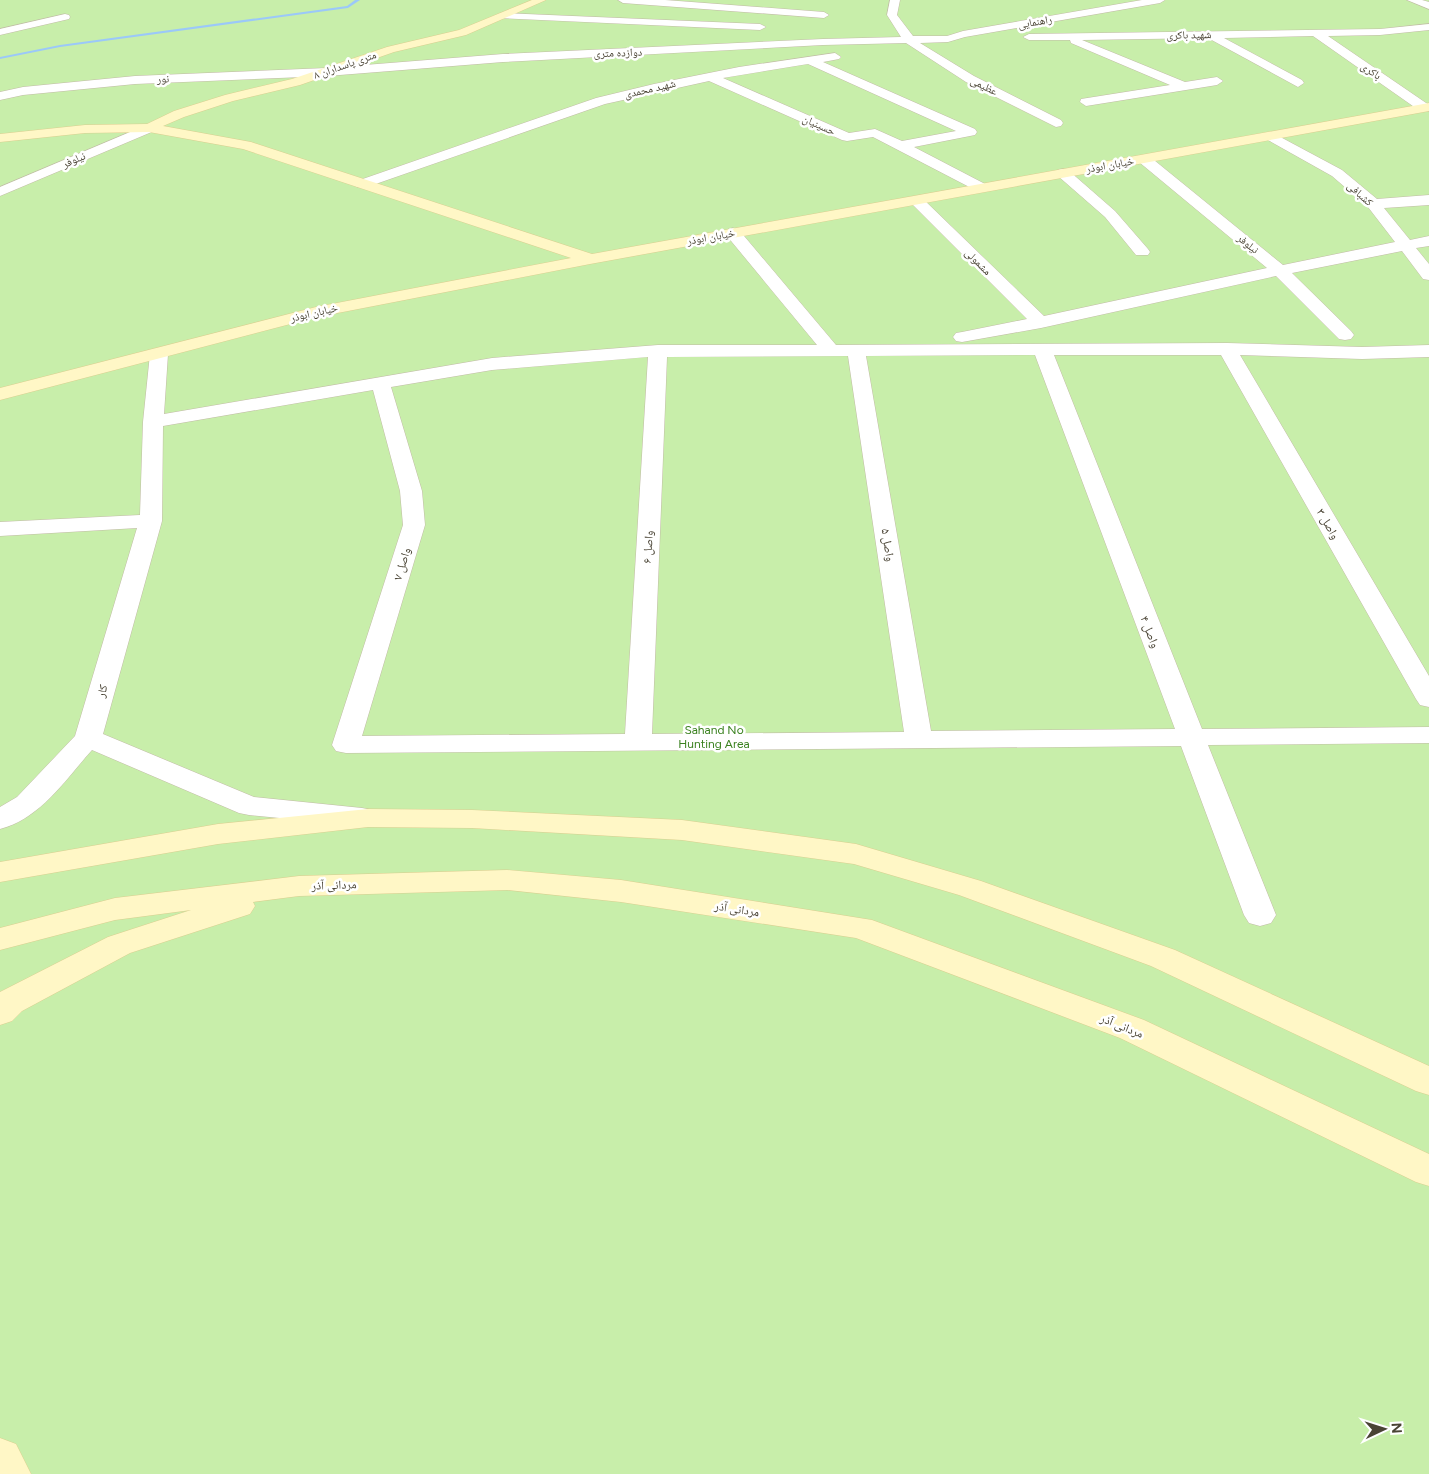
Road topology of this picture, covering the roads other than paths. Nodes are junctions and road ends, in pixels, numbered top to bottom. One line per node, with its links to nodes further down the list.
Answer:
1 (541, 0): 8 (main road, ۸ متری پاسداران)
2 (623, 0): 7 (street)
3 (895, 0): 17 (street)
4 (1160, 0): 16 (street, راهنمایی)
5 (1412, 0): 6 (street)
6 (1429, 6)
7 (824, 15)
8 (503, 16): 10 (street); 19 (main road, ۸ متری پاسداران)
9 (65, 17): 12 (street)
10 (760, 27)
11 (1429, 27): 13 (street, شهید باکری)
12 (0, 32)
13 (1316, 33): 14 (street, شهید باکری); 26 (street, باکری)
14 (1209, 34): 15 (street, شهید باکری); 22 (street)
15 (1065, 37): 16 (street, شهید باکری); 23 (street)
16 (948, 39): 17 (street, شهید محمدی)
17 (911, 42): 18 (street, شهید محمدی); 19 (street, دوازده متری); 27 (street, عظیمی)
18 (810, 60): 20 (street, شهید محمدی); 31 (street)
19 (327, 72): 24 (street, نور); 28 (main road, ۸ متری پاسداران)
20 (711, 77): 31 (street, حسینیان); 34 (street, شهید محمدی)
21 (1217, 81): 23 (street)
22 (1298, 83)
23 (1183, 86): 25 (street)
24 (0, 96)
25 (1086, 102)
26 (1427, 108): 29 (main road, خیابان ابوذر)
27 (1056, 123)
28 (149, 128): 30 (main road); 34 (main road); 36 (street, نیلوفر)
29 (1271, 136): 32 (main road, خیابان ابوذر); 39 (street, کشبافی)
30 (0, 138)
31 (900, 146): 35 (street, حسینیان)
32 (1144, 159): 33 (main road, خیابان ابوذر); 45 (street, نیلوفر)
33 (1063, 173): 35 (main road, خیابان ابوذر); 43 (street)
34 (362, 184): 44 (main road)
35 (982, 188): 37 (main road, خیابان ابوذر)
36 (0, 192)
37 (916, 200): 40 (main road, خیابان ابوذر); 47 (street, مشمولی)
38 (1429, 200): 39 (street)
39 (1373, 204): 42 (street, کشبافی)
40 (733, 233): 44 (main road, خیابان ابوذر); 51 (street)
41 (1429, 242): 42 (street)
42 (1405, 246): 45 (street); 46 (street, کشبافی)
43 (1142, 252)
44 (590, 259): 56 (main road, خیابان ابوذر)
45 (1280, 270): 47 (street); 48 (street, نیلوفر)
46 (1429, 275)
47 (1041, 323): 53 (street)
48 (1345, 335)
49 (1042, 349): 50 (street); 53 (street); 66 (street, واصل ۴)
50 (1227, 349): 55 (street); 63 (street, واصل ۳)
51 (831, 350): 52 (street); 54 (street)
52 (856, 350): 53 (street); 67 (street, واصل ۵)
53 (887, 350)
54 (658, 351): 58 (street); 68 (street, واصل ۶)
55 (1421, 351): 57 (street)
56 (159, 354): 59 (main road, خیابان ابوذر); 60 (street, کار)
57 (1429, 370)
58 (380, 382): 60 (street); 68 (street, واصل ۷)
59 (0, 394)
60 (153, 422): 61 (street, کار)
61 (151, 521): 62 (street); 65 (street, کار)
62 (0, 529)
63 (1429, 699)
64 (1429, 735): 66 (street)
65 (88, 738): 69 (street); 70 (street)
66 (1191, 738): 67 (street); 73 (street, واصل ۴)
67 (919, 740): 68 (street)
68 (638, 743)
69 (368, 818): 71 (main road); 76 (main road)
70 (0, 820)
71 (0, 872)
72 (299, 886): 74 (main road, مردانی آذر); 75 (main road); 77 (main road, مردانی آذر)
73 (1260, 915)
74 (0, 939)
75 (0, 1012)
76 (1429, 1081)
77 (1429, 1170)
78 (0, 1459): 79 (main road)
79 (9, 1474)

